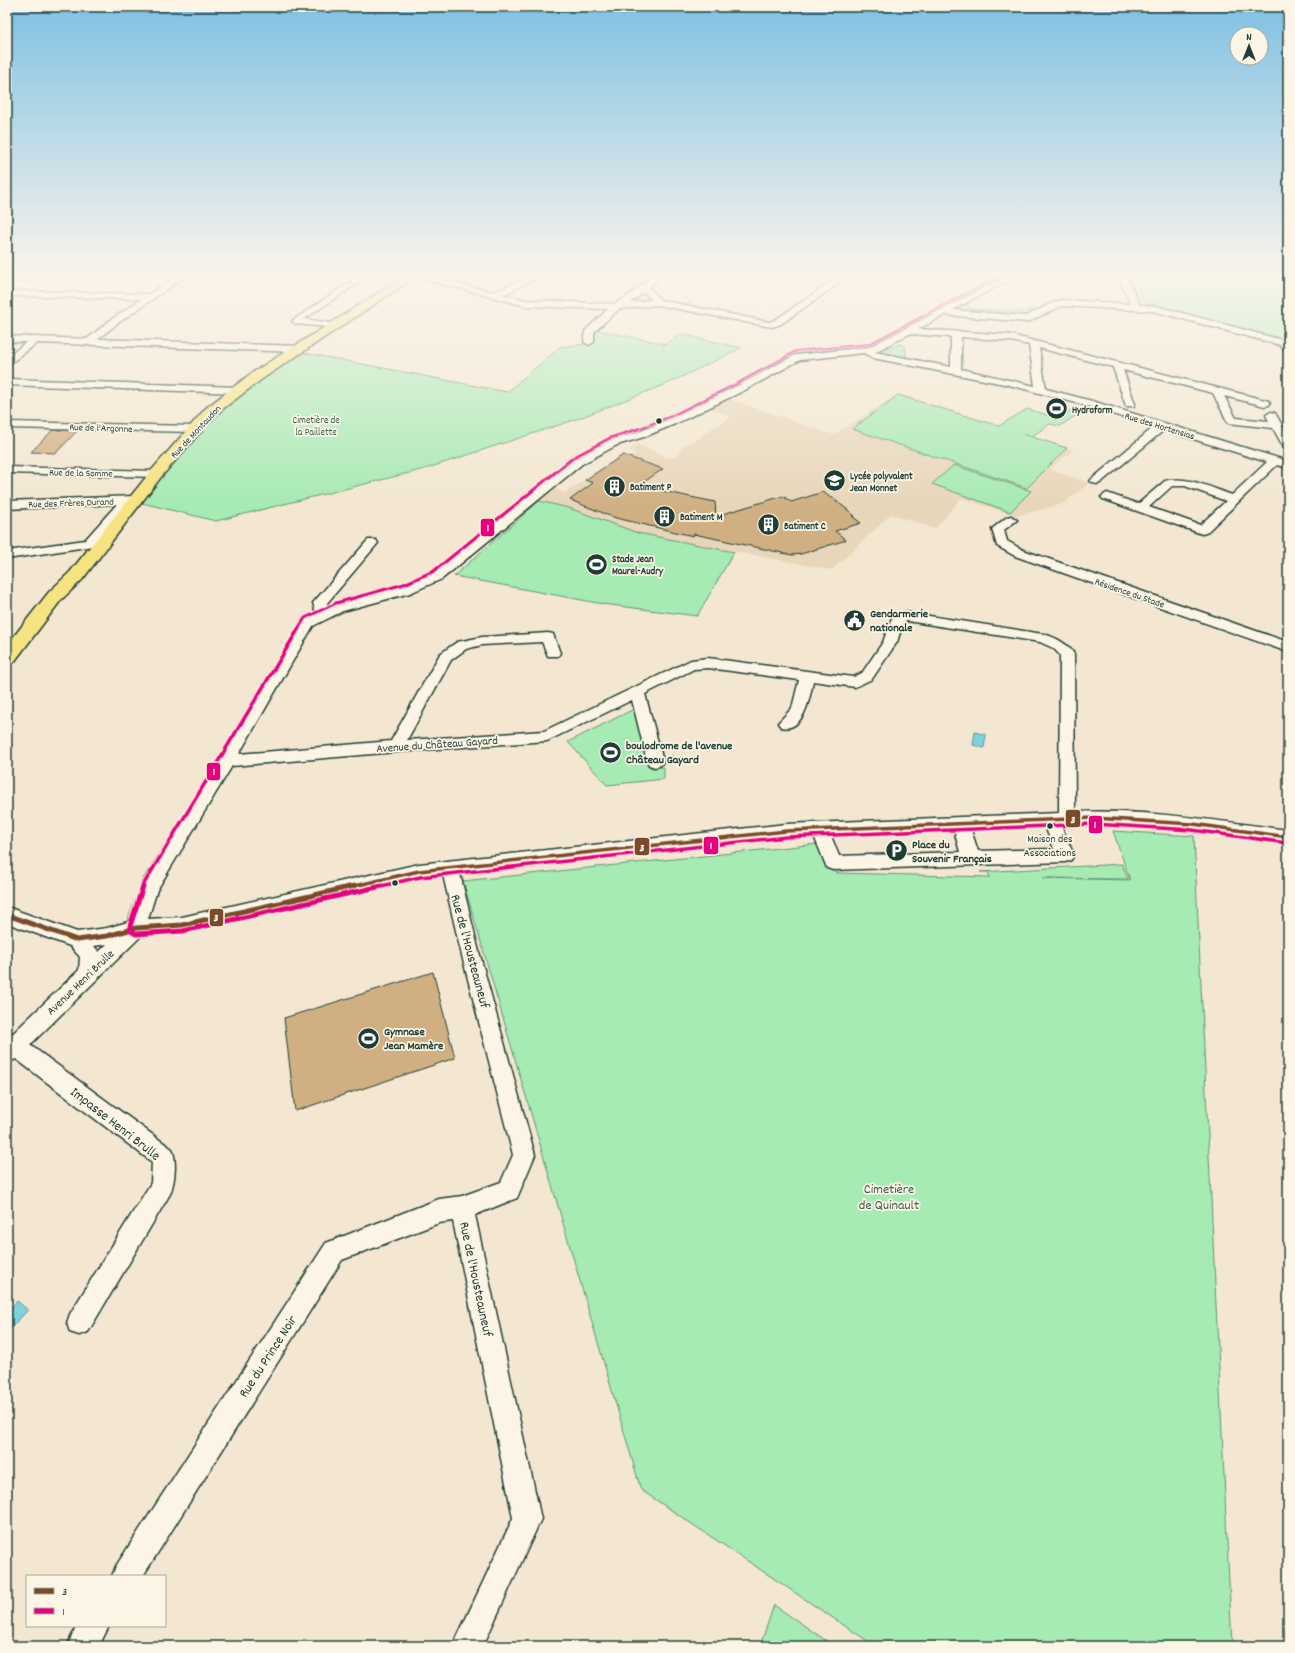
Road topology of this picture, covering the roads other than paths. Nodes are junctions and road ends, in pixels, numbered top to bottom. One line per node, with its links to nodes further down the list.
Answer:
1 (19, 353): 8 (street)
2 (293, 353): 14 (main road, Rue de Montaudon)
3 (842, 353): 42 (street)
4 (870, 353): 10 (street, Rue des Hortensias)
5 (956, 353): 10 (street)
6 (1035, 353): 11 (street)
7 (1072, 353): 9 (street)
8 (7, 363)
9 (1117, 365): 16 (street); 19 (street)
10 (956, 372): 13 (street, Rue des Hortensias)
11 (1039, 379): 13 (street); 15 (street)
12 (7, 382): 14 (street)
13 (1022, 386): 15 (street, Rue des Hortensias)
14 (239, 390): 26 (main road, Rue de Montaudon)
15 (1041, 390): 20 (street, Rue des Hortensias)
16 (1217, 391): 18 (street); 22 (street)
17 (1258, 392): 18 (street)
18 (1265, 403): 22 (street); 24 (street)
19 (1130, 404): 20 (street); 21 (street)
20 (1113, 411): 21 (street, Rue des Hortensias)
21 (1137, 418): 25 (street, Rue des Hortensias)
22 (1232, 421): 24 (street)
23 (7, 424): 26 (street, Rue de l'Argonne)
24 (1276, 425): 27 (street)
25 (1162, 426): 28 (street, Rue des Hortensias); 32 (street)
26 (194, 430): 31 (main road, Rue de Montaudon)
27 (1288, 446)
28 (1275, 461): 29 (street, Rue des Hortensias); 34 (street)
29 (1288, 465)
30 (7, 470): 31 (street, Rue de la Somme)
31 (156, 474): 35 (main road, Rue de Montaudon)
32 (1096, 482)
33 (1107, 497): 37 (street)
34 (1233, 499): 37 (street); 37 (street)
35 (136, 500): 36 (street, Rue des Frères Durand); 39 (main road, Rue de Montaudon)
36 (7, 505)
37 (1141, 508)
38 (1011, 520): 43 (street, Résidence du Stade)
39 (95, 544): 41 (street); 45 (main road, Rue de Montaudon)
40 (372, 544): 42 (street)
41 (7, 555)
42 (323, 613): 50 (street)
43 (1288, 647)
44 (553, 653): 49 (street)
45 (7, 658)
46 (807, 676): 47 (street, Avenue du Château Gayard); 48 (street); 53 (street, Avenue du Château Gayard)
47 (637, 691): 49 (street, Avenue du Château Gayard); 51 (street)
48 (786, 723)
49 (396, 746): 50 (street, Avenue du Château Gayard)
50 (227, 761): 60 (street)
51 (655, 761)
52 (1050, 819): 53 (street); 54 (street); 57 (street)
53 (1068, 819): 56 (street)
54 (960, 823): 55 (street); 57 (street)
55 (820, 829): 57 (street); 58 (street)
56 (1288, 837)
57 (971, 858)
58 (450, 868): 60 (street); 64 (street, Rue de l'Housteauneuf)
59 (7, 915): 61 (street)
60 (136, 928): 61 (street); 62 (street, Avenue Henri Brulle)
61 (77, 940): 62 (street)
62 (89, 972): 63 (street, Avenue Henri Brulle)
63 (11, 1050): 65 (street, Impasse Henri Brulle)
64 (462, 1208): 66 (street, Rue du Prince Noir); 69 (street, Rue de l'Housteauneuf)
65 (79, 1323)
66 (127, 1575)
67 (93, 1627): 68 (street)
68 (82, 1646)
69 (468, 1646)

